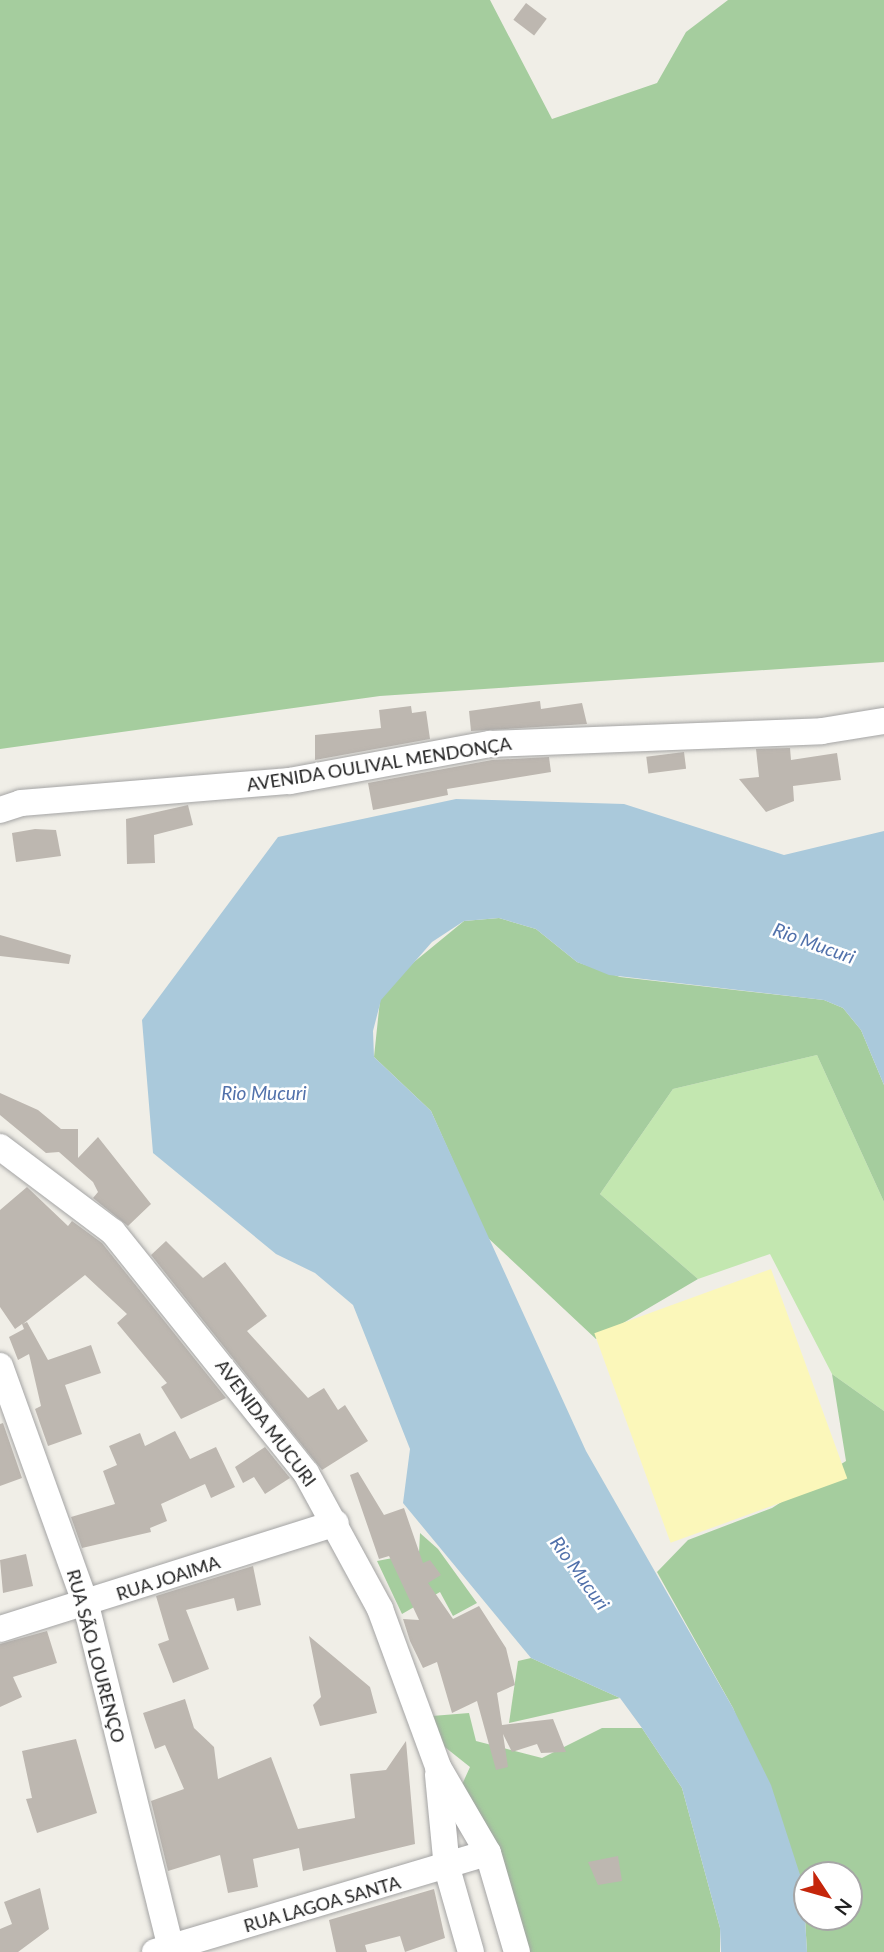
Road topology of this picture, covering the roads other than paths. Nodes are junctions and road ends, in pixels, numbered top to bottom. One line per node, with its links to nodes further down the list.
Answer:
1 (884, 721): 2 (street, AVENIDA OULIVAL MENDONÇA)
2 (0, 810)
3 (0, 1147): 5 (street, AVENIDA MUCURI)
4 (0, 1366): 6 (street, RUA SÃO LOURENÇO)
5 (336, 1523): 6 (street, RUA JOAIMA); 8 (street, AVENIDA MUCURI)
6 (86, 1605): 7 (street, RUA JOAIMA); 11 (street, RUA SÃO LOURENÇO)
7 (0, 1629)
8 (438, 1767): 9 (street, AVENIDA MUCURI); 10 (street, AVENIDA MUCURI)
9 (488, 1853): 10 (street, RUA LAGOA SANTA); 13 (street, AVENIDA MUCURI)
10 (447, 1868): 11 (street, RUA LAGOA SANTA); 12 (street, AVENIDA MUCURI)
11 (166, 1950)
12 (471, 1952)
13 (517, 1952)

